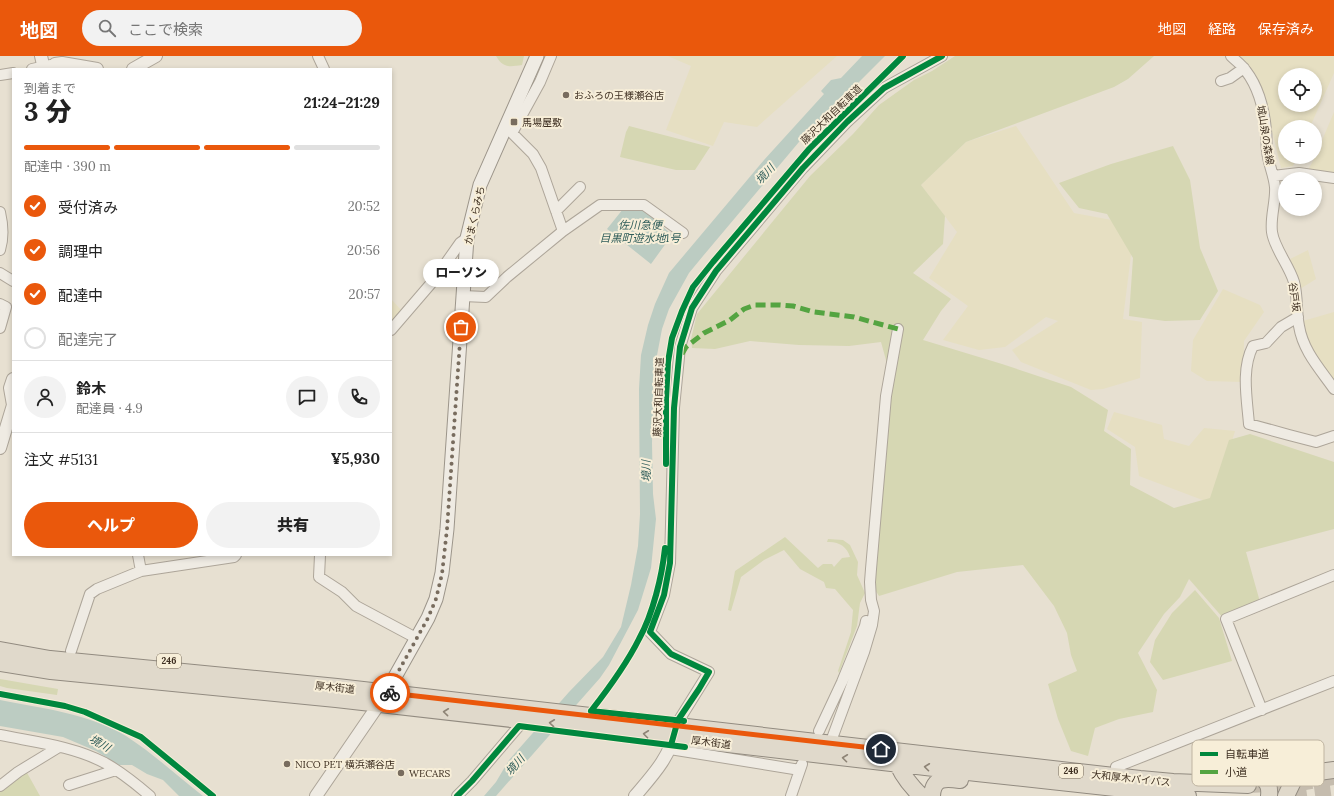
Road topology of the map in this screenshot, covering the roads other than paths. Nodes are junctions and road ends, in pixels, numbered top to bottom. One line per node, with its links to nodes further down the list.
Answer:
1 (156, 56): 9 (street)
2 (318, 56): 10 (street)
3 (537, 56): 15 (main road, かまくらみち)
4 (551, 56): 15 (street)
5 (942, 56): 59 (street)
6 (1231, 56): 11 (street, 城山泉の森線)
7 (47, 64): 8 (street)
8 (91, 68)
9 (135, 68)
10 (324, 68)
11 (1244, 68): 14 (street); 16 (street, 城山泉の森線)
12 (12, 73): 13 (street)
13 (0, 75)
14 (1221, 81)
15 (509, 129): 19 (street); 23 (main road, かまくらみち)
16 (1273, 176): 17 (street); 29 (street, 谷戸坂)
17 (1334, 178)
18 (580, 187): 19 (street)
19 (556, 211): 21 (street)
20 (0, 212): 24 (street)
21 (563, 231): 22 (street); 27 (street)
22 (683, 233)
23 (467, 238): 27 (main road, かまくらみち); 31 (street)
24 (0, 250)
25 (0, 273): 26 (street)
26 (12, 280)
27 (463, 296): 45 (main road, かまくらみち)
28 (0, 304): 30 (street)
29 (1298, 318): 34 (street, 谷戸坂); 37 (street)
30 (0, 328)
31 (392, 329)
32 (898, 329): 44 (street)
33 (12, 382): 35 (street)
34 (1334, 389)
35 (12, 399)
36 (12, 408): 38 (street)
37 (1334, 436)
38 (0, 448)
39 (138, 556): 42 (street)
40 (235, 556): 42 (street)
41 (320, 556): 45 (street)
42 (141, 571): 48 (street)
43 (1334, 576): 55 (street)
44 (871, 600): 57 (street); 60 (street)
45 (416, 638): 54 (main road, かまくらみち)
46 (0, 640): 48 (highway, 246)
47 (0, 650): 52 (highway, 厚木街道 / 246)
48 (71, 651): 53 (highway, 246)
49 (0, 663): 52 (highway, 厚木街道 / 246)
50 (0, 674): 53 (highway, 246)
51 (1334, 681): 55 (street)
52 (244, 684): 53 (highway, 厚木街道 / 246)
53 (336, 693): 54 (highway, 厚木街道 / 246)
54 (383, 698): 56 (highway, 厚木街道 / 246); 77 (street)
55 (1262, 710): 64 (street)
56 (529, 719): 59 (highway, 厚木街道 / 246); 78 (street)
57 (819, 731)
58 (0, 735): 61 (street)
59 (673, 737): 60 (highway, 厚木街道 / 246); 63 (highway, 厚木街道 / 246, one-way to 59); 79 (street); 80 (street)
60 (830, 744): 63 (highway, 厚木街道 / 246)
61 (59, 747): 65 (street); 71 (street)
62 (930, 755): 63 (highway, 大和厚木バイパス / 246); 64 (highway); 70 (highway, 大和厚木バイパス / 246)
63 (896, 757): 69 (highway, 大和厚木バイパス / 246, one-way to 63); 81 (highway)
64 (1116, 767): 67 (highway)
65 (116, 770): 72 (street); 76 (street)
66 (1334, 770): 68 (highway)
67 (1192, 774)
68 (1324, 774)
69 (962, 776): 82 (highway); 83 (highway, 246); 84 (highway, 大和厚木バイパス / 246)
70 (1192, 781)
71 (0, 786)
72 (74, 786)
73 (1268, 786): 85 (highway)
74 (1277, 786): 75 (highway)
75 (1291, 789)
76 (150, 796)
77 (316, 796)
78 (457, 796)
79 (635, 796)
80 (791, 796)
81 (921, 796)
82 (932, 796)
83 (1095, 796)
84 (1188, 796)
85 (1270, 796)

